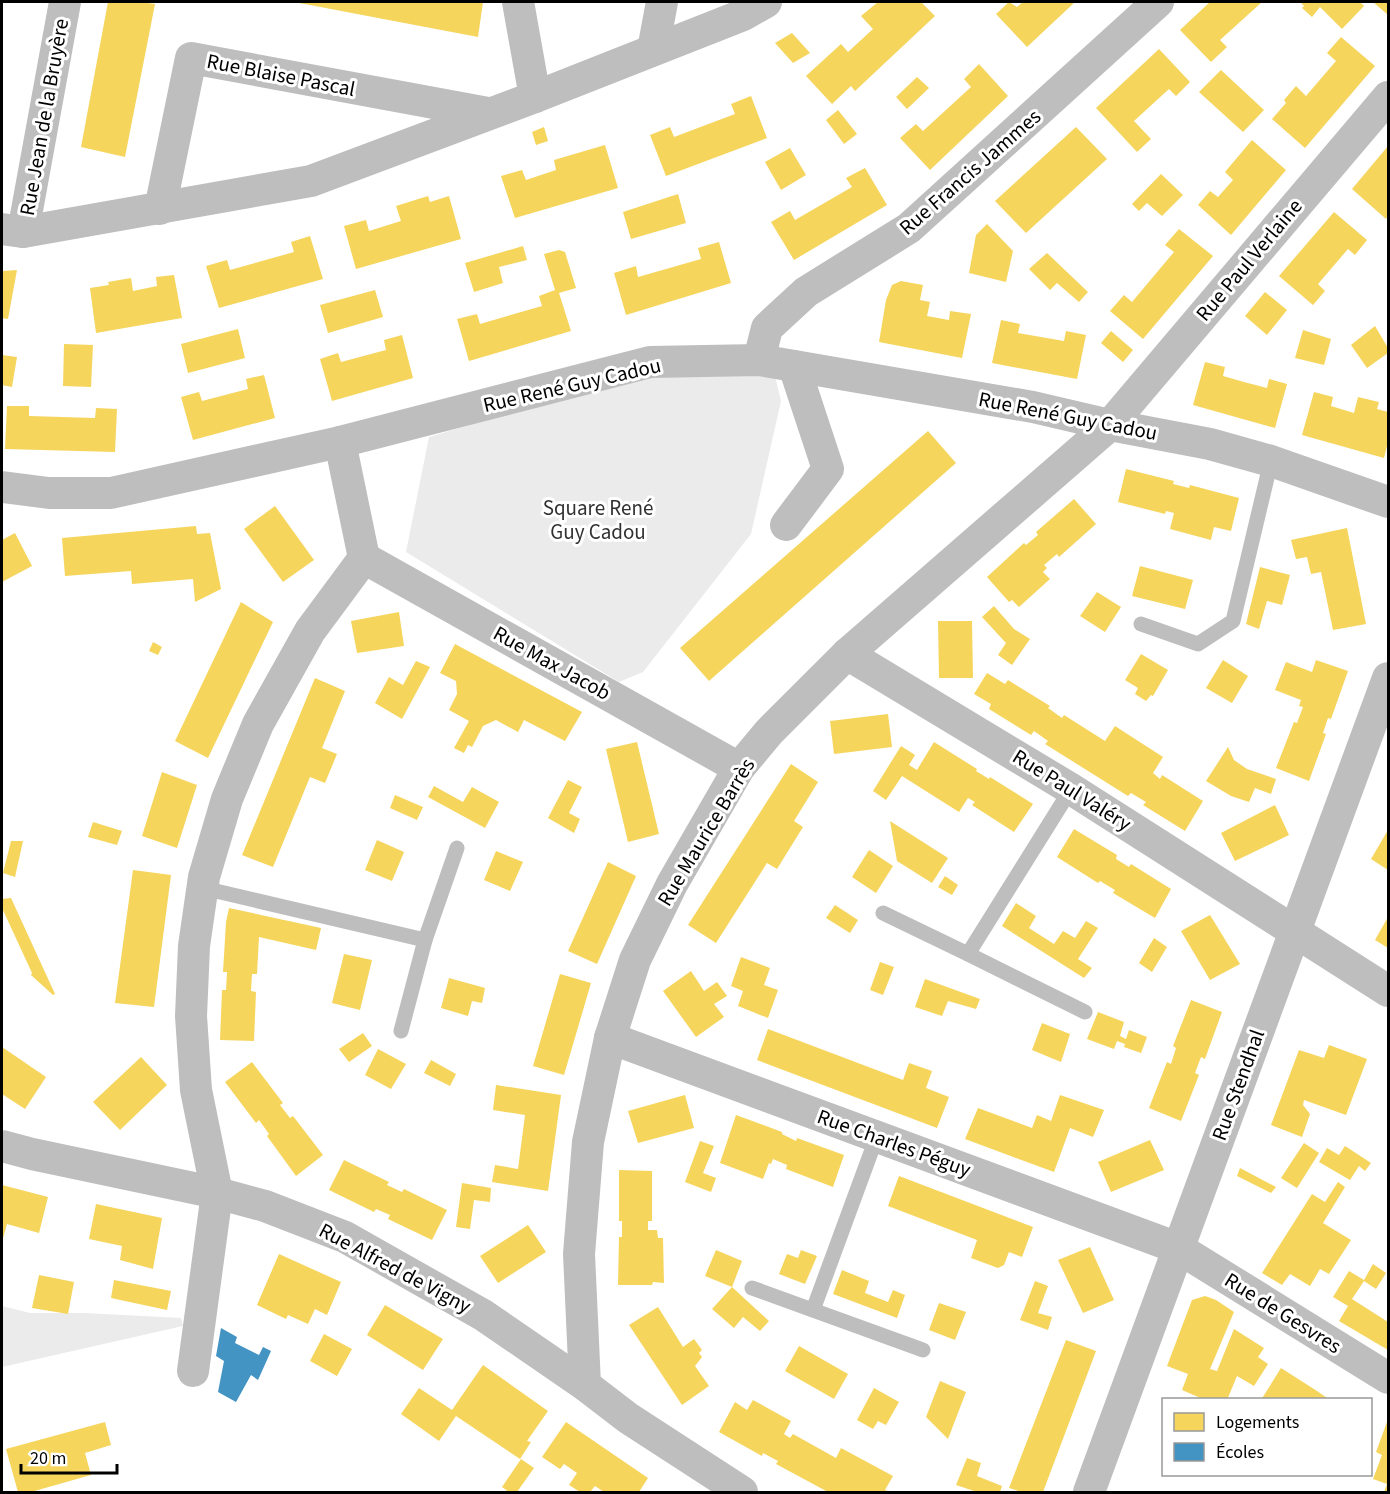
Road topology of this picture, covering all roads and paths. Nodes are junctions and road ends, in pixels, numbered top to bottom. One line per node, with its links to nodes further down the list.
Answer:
1 (65, 2): 11 (street, Rue Jean de la Bruyère)
2 (518, 2): 7 (street)
3 (662, 2): 6 (street)
4 (766, 2): 6 (street, Rue Blaise Pascal)
5 (1158, 2): 12 (street, Rue Francis Jammes)
6 (653, 50): 7 (street, Rue Blaise Pascal)
7 (535, 97): 9 (street, Rue Blaise Pascal)
8 (1389, 97): 14 (street, Rue Paul Verlaine)
9 (488, 113): 10 (street, Rue Blaise Pascal); 10 (street, Rue Blaise Pascal)
10 (160, 209): 11 (street, Rue Blaise Pascal)
11 (12, 231)
12 (759, 360): 13 (street, Rue René Guy Cadou); 15 (street, Rue René Guy Cadou)
13 (794, 366): 14 (street, Rue René Guy Cadou); 19 (street)
14 (1110, 425): 16 (street, Rue René Guy Cadou); 22 (street, Rue Maurice Barrès)
15 (340, 442): 17 (street, Rue René Guy Cadou); 20 (street)
16 (1270, 461): 18 (street, Rue René Guy Cadou); 21 (lane)
17 (2, 487)
18 (1389, 502)
19 (786, 525)
20 (364, 558): 24 (street, Rue Max Jacob); 27 (street)
21 (1141, 624)
22 (848, 654): 24 (street, Rue Maurice Barrès); 25 (street, Rue Paul Valéry)
23 (1389, 678): 29 (street, Rue Stendhal)
24 (739, 768): 35 (street, Rue Maurice Barrès)
25 (1071, 789): 29 (street, Rue Paul Valéry); 31 (lane)
26 (458, 848): 30 (lane)
27 (203, 888): 30 (lane); 38 (street)
28 (882, 913): 31 (lane)
29 (1294, 930): 32 (street, Rue Paul Valéry); 39 (street, Rue Stendhal)
30 (425, 940): 34 (lane)
31 (968, 954): 33 (lane)
32 (1389, 991)
33 (1085, 1011)
34 (401, 1031)
35 (610, 1038): 36 (street, Rue Charles Péguy); 45 (street, Rue Maurice Barrès)
36 (877, 1136): 39 (street, Rue Charles Péguy); 41 (lane)
37 (2, 1146): 38 (street, Rue Alfred de Vigny)
38 (217, 1192): 43 (street); 45 (street, Rue Alfred de Vigny)
39 (1178, 1248): 44 (street, Rue de Gesvres); 47 (street, Rue Stendhal)
40 (752, 1288): 41 (lane)
41 (813, 1310): 42 (lane)
42 (924, 1350)
43 (193, 1371)
44 (1389, 1378)
45 (585, 1385): 46 (street, Rue Alfred de Vigny)
46 (742, 1492)
47 (1089, 1492)

